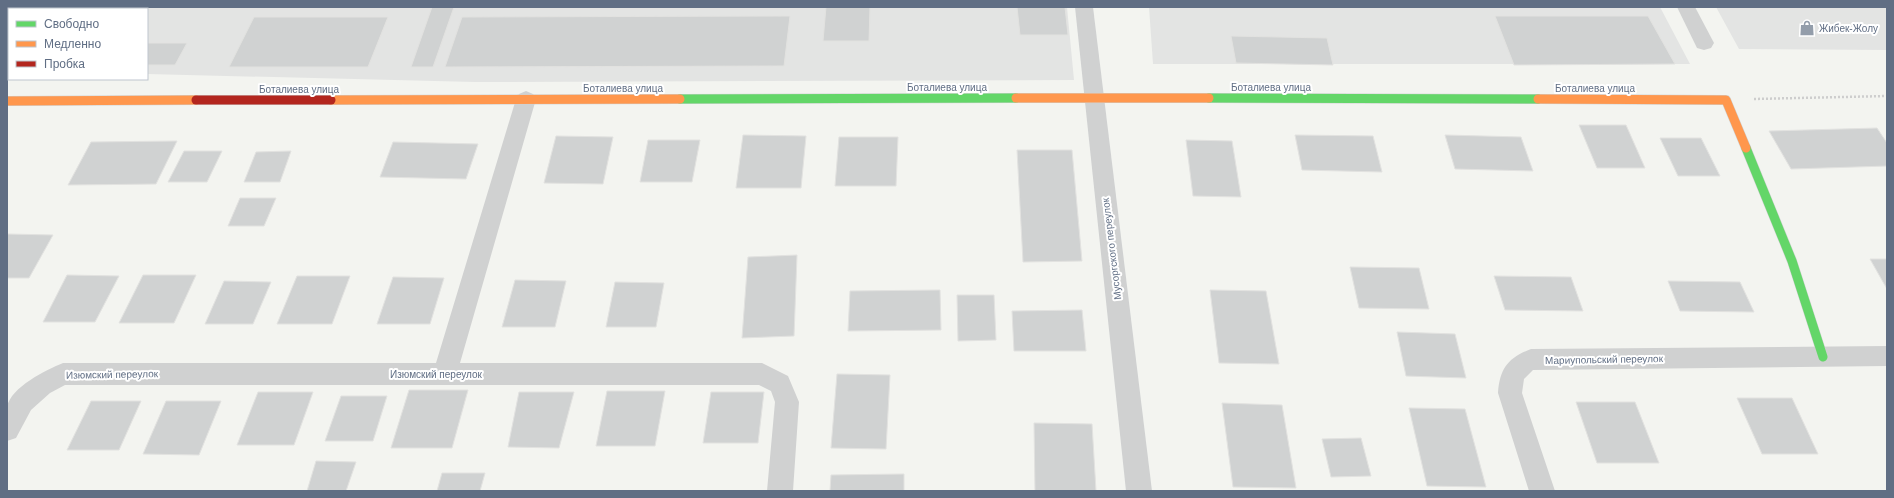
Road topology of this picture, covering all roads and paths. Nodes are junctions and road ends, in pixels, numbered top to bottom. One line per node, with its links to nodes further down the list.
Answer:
1 (1084, 7): 5 (street, Мусоргского переулок)
2 (1686, 7): 3 (street)
3 (1704, 43)
4 (1887, 96): 7 (path)
5 (1094, 98): 6 (street, Боталиева улица); 7 (street, Боталиева улица); 14 (street, Мусоргского переулок)
6 (526, 99): 8 (street, Боталиева улица); 11 (street)
7 (1726, 100): 10 (street)
8 (7, 101)
9 (1887, 356): 10 (street, Мариупольский переулок)
10 (1823, 357): 15 (street, Мариупольский переулок)
11 (445, 374): 12 (street, Изюмский переулок); 13 (street, Изюмский переулок)
12 (7, 430)
13 (780, 491)
14 (1139, 491)
15 (1542, 491)

